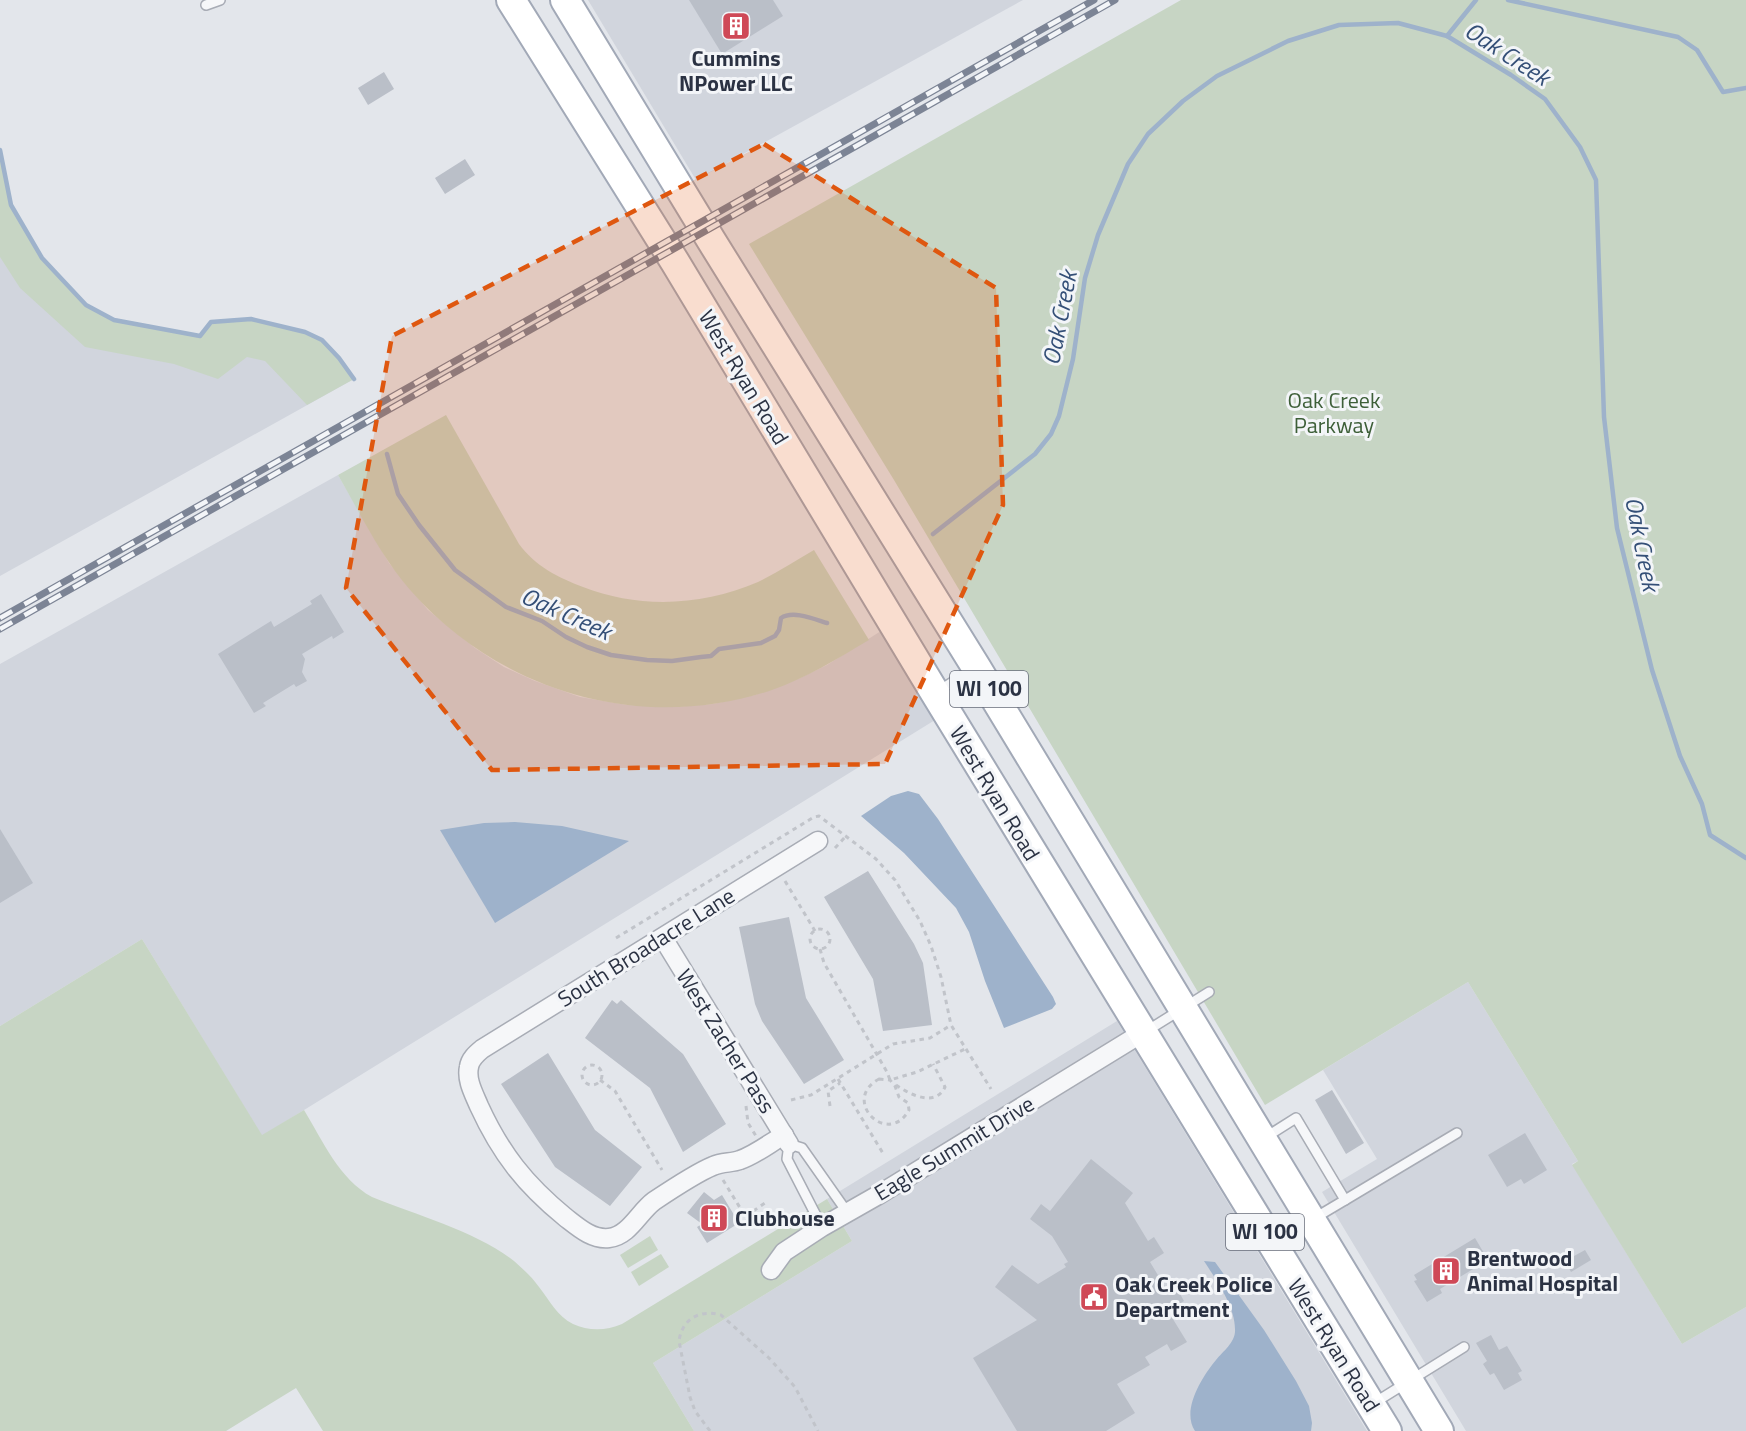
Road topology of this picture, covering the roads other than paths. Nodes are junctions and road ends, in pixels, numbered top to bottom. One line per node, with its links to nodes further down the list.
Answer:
1 (219, 0): 4 (lane)
2 (511, 0): 6 (main road, West Ryan Road / WI 100)
3 (565, 0): 5 (main road, West Ryan Road / WI 100)
4 (206, 5)
5 (976, 667): 6 (lane); 10 (main road, West Ryan Road / WI 100)
6 (935, 693): 11 (main road, West Ryan Road / WI 100)
7 (826, 844): 8 (street, South Broadacre Lane)
8 (663, 938): 13 (street, West Zacher Pass); 13 (street, South Broadacre Lane)
9 (1209, 992): 10 (lane)
10 (1182, 1009): 11 (lane); 14 (main road, West Ryan Road / WI 100)
11 (1142, 1034): 16 (street, Eagle Summit Drive); 22 (main road, West Ryan Road / WI 100)
12 (1458, 1133): 15 (lane)
13 (786, 1139): 16 (lane, West Zacher Pass); 18 (lane, West Zacher Pass)
14 (1262, 1140): 15 (lane); 17 (main road, West Ryan Road / WI 100)
15 (1345, 1200): 17 (lane)
16 (847, 1212): 18 (street, Eagle Summit Drive)
17 (1310, 1220): 21 (main road, West Ryan Road / WI 100)
18 (822, 1227): 19 (street, Eagle Summit Drive)
19 (771, 1270)
20 (1464, 1347): 21 (lane)
21 (1409, 1381): 22 (lane); 24 (main road, West Ryan Road / WI 100)
22 (1371, 1405): 23 (main road, West Ryan Road / WI 100)
23 (1387, 1431)
24 (1439, 1431)

